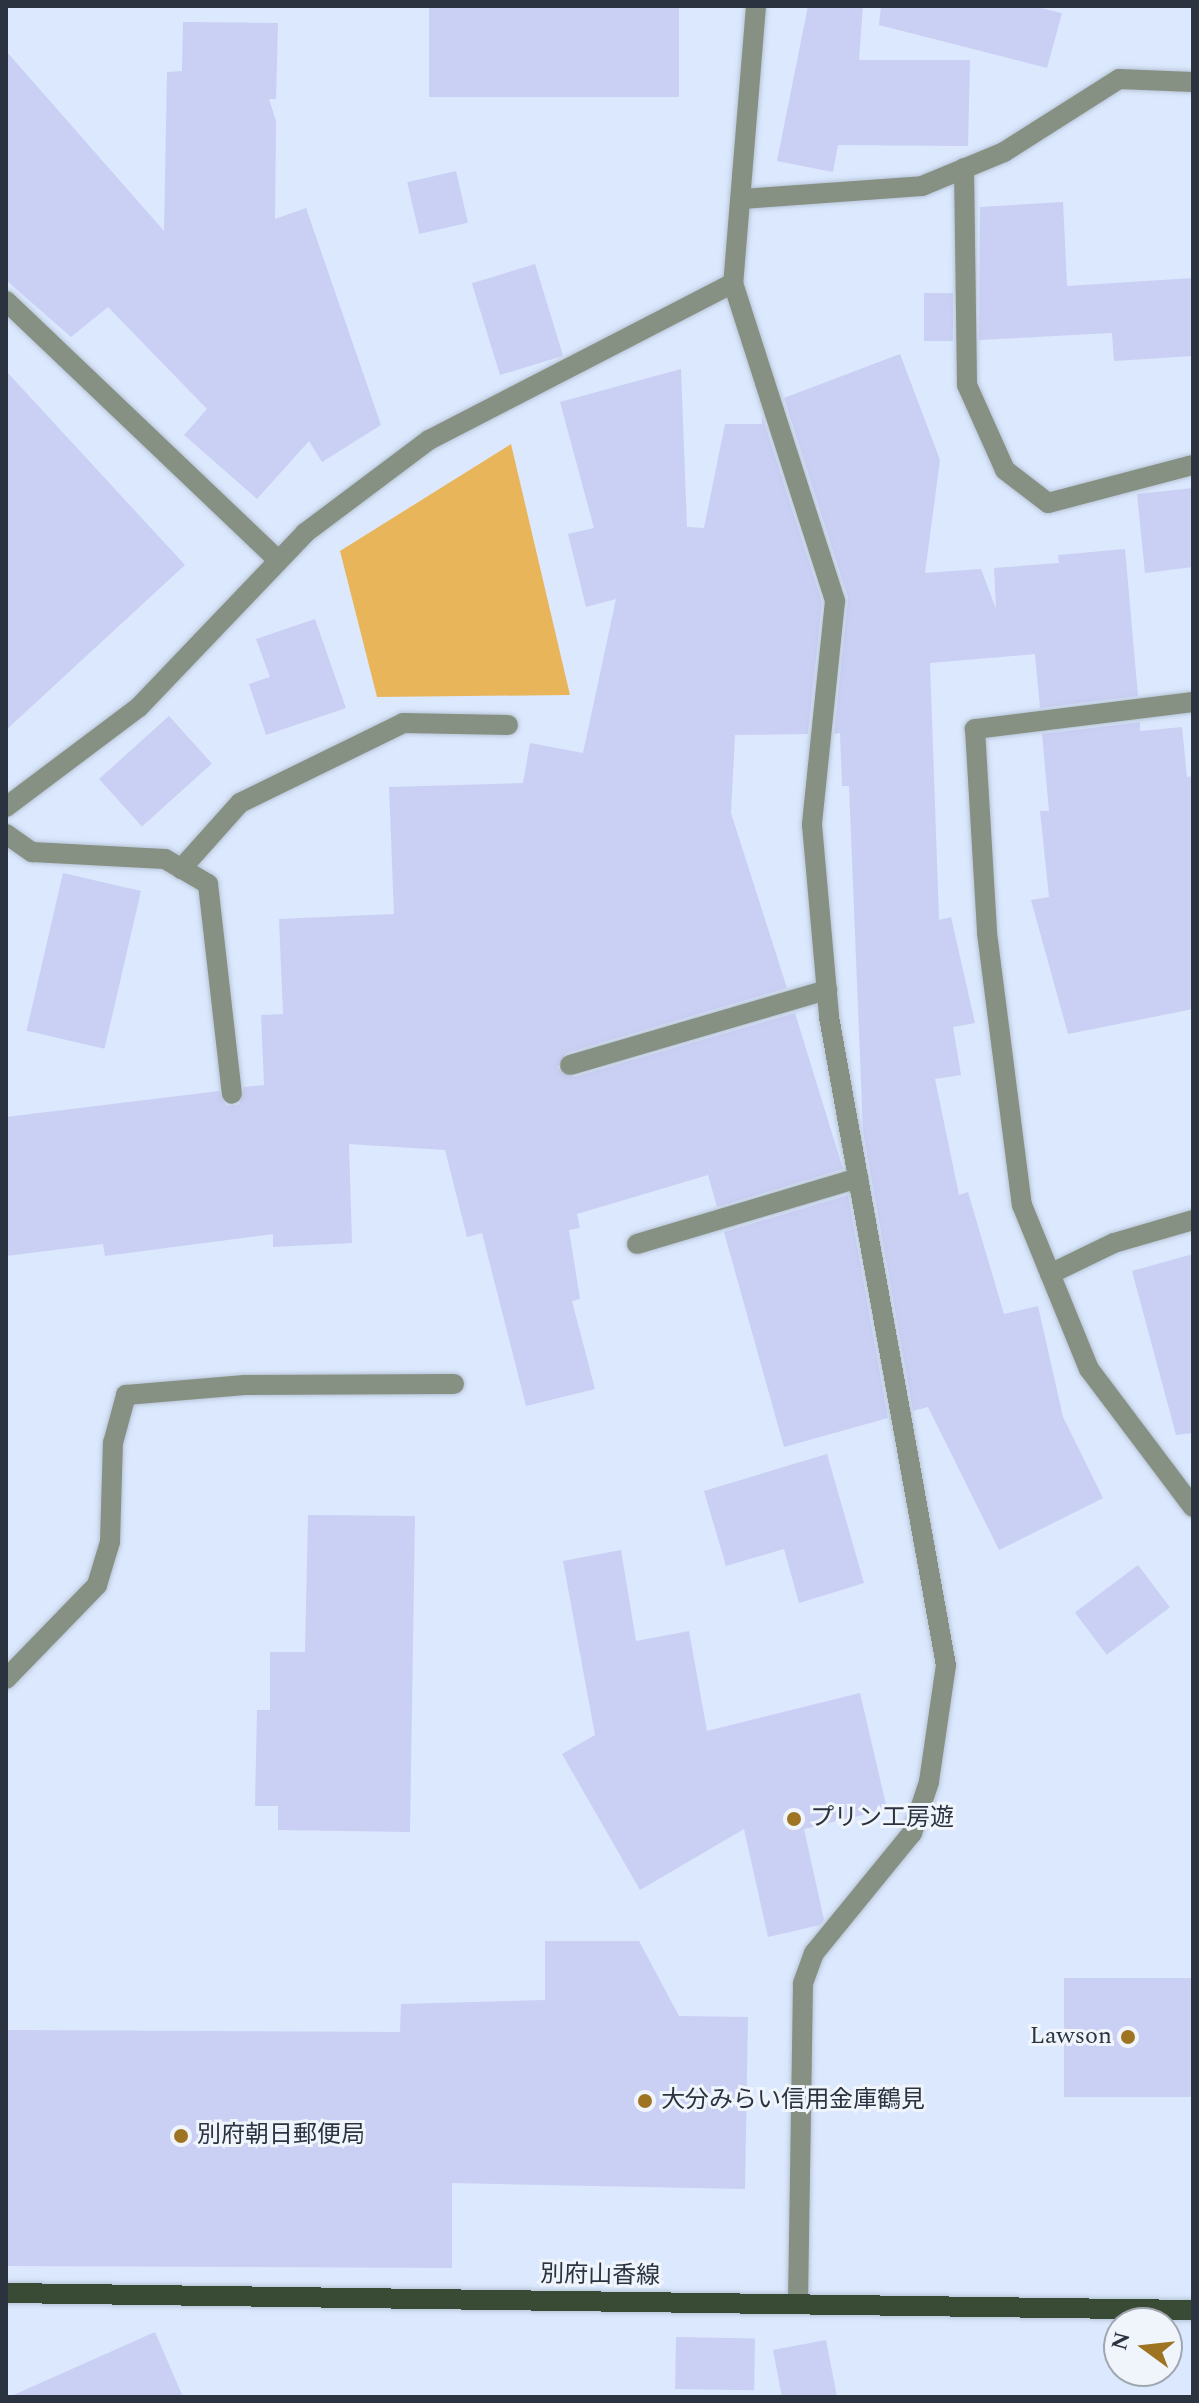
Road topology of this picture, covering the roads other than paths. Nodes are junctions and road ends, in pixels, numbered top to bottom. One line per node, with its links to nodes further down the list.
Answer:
1 (756, 6): 4 (street)
2 (1193, 82): 3 (street)
3 (964, 168): 4 (street); 7 (street)
4 (742, 199): 5 (street)
5 (733, 283): 8 (street); 14 (street)
6 (6, 301): 8 (street)
7 (1193, 465)
8 (278, 560): 11 (street)
9 (1193, 702): 20 (street)
10 (508, 725): 13 (street)
11 (6, 807)
12 (6, 834): 13 (street)
13 (181, 869): 16 (street)
14 (827, 990): 15 (street); 17 (street)
15 (570, 1065)
16 (232, 1094)
17 (858, 1178): 19 (street); 25 (street)
18 (1193, 1220): 20 (street)
19 (637, 1244)
20 (1050, 1274): 22 (street)
21 (454, 1384): 23 (street)
22 (1193, 1507)
23 (6, 1679)
24 (6, 2293): 25 (main road, 別府山香線)
25 (798, 2304): 26 (main road, 別府山香線)
26 (1193, 2310)

